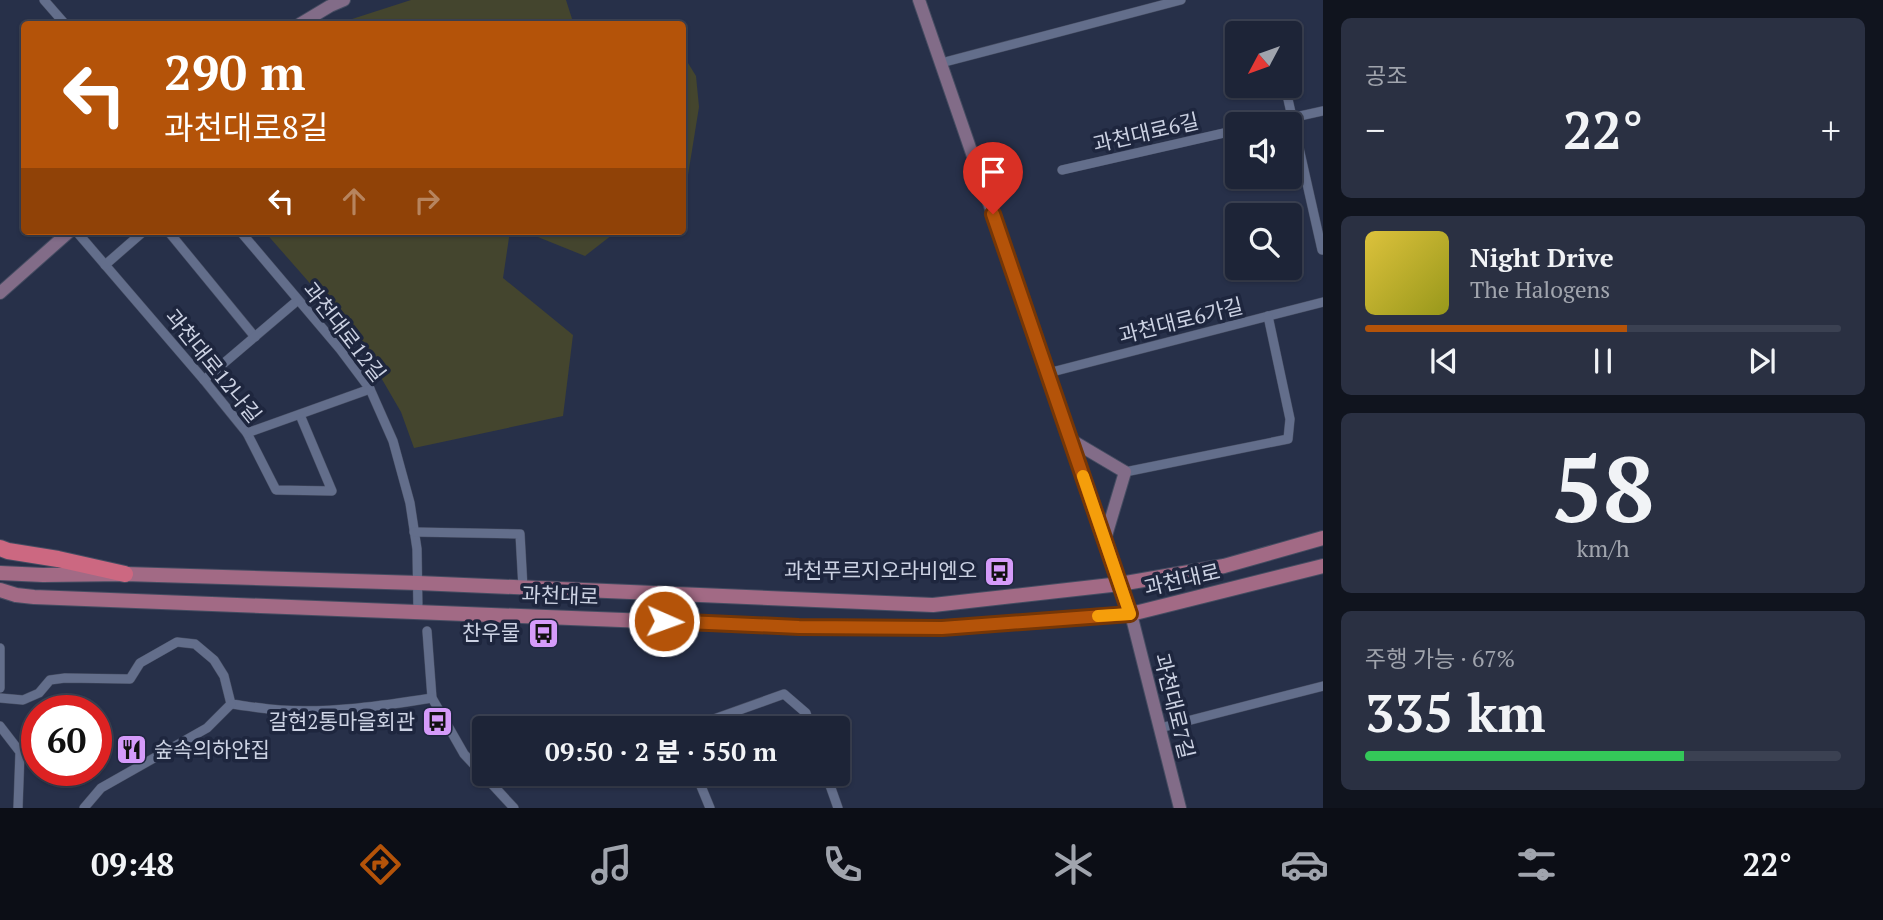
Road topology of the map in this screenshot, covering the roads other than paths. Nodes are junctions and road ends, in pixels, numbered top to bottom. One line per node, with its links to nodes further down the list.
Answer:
1 (44, 0): 5 (street)
2 (344, 0): 6 (street)
3 (919, 0): 7 (street, 과천대로7길)
4 (1181, 0): 7 (street)
5 (62, 21)
6 (305, 21)
7 (941, 63): 25 (street, 과천대로7길)
8 (1323, 111): 9 (street)
9 (1302, 116)
10 (1225, 133): 12 (street, 과천대로6길)
11 (1302, 164): 18 (street)
12 (1062, 170)
13 (68, 235): 20 (street)
14 (77, 235): 19 (street, 과천대로12나길)
15 (139, 235): 19 (street)
16 (171, 235): 24 (street)
17 (243, 235): 21 (street, 과천대로12길)
18 (1321, 250)
19 (105, 265): 26 (street, 과천대로12나길)
20 (0, 293)
21 (298, 300): 24 (street); 27 (street, 과천대로12길)
22 (1323, 302): 23 (street, 과천대로6가길)
23 (1268, 316): 25 (street, 과천대로6가길); 31 (street)
24 (255, 337): 26 (street)
25 (1048, 373): 30 (street, 과천대로7길)
26 (204, 380): 29 (street, 과천대로12나길)
27 (370, 389): 28 (street); 32 (street, 과천대로12길)
28 (300, 415): 29 (street); 29 (street, 과천대로12나길)
29 (247, 433)
30 (1071, 440): 31 (street); 34 (street, 과천대로7길)
31 (1125, 472): 34 (street)
32 (414, 533): 40 (street, 과천대로12길); 42 (street)
33 (1323, 538): 41 (main road, 과천대로)
34 (1105, 539): 41 (street, 과천대로7길)
35 (0, 548): 38 (highway)
36 (1323, 566): 46 (main road, 과천대로)
37 (0, 573): 39 (main road, 과천대로)
38 (125, 574): 39 (main road, 과천대로); 40 (main road, 과천대로)
39 (43, 575): 44 (main road)
40 (418, 583): 42 (main road, 과천대로); 45 (street, 과천대로12길)
41 (1120, 584): 42 (main road, 과천대로); 46 (street, 과천대로7길)
42 (523, 588)
43 (0, 590): 44 (main road, 과천대로)
44 (34, 597): 45 (main road, 과천대로)
45 (418, 612): 46 (main road, 과천대로)
46 (1130, 614): 57 (street, 과천대로7길)
47 (427, 631): 52 (street)
48 (0, 648): 50 (street)
49 (1323, 686): 57 (street)
50 (0, 688)
51 (0, 698): 53 (street)
52 (432, 698): 53 (street); 60 (street)
53 (231, 704): 62 (street)
54 (723, 716): 55 (street)
55 (807, 716)
56 (0, 726): 61 (street)
57 (1160, 728): 67 (street, 과천대로7길)
58 (701, 786): 65 (street)
59 (830, 786): 66 (street)
60 (503, 796): 63 (street); 64 (street)
61 (18, 808)
62 (84, 808)
63 (500, 808)
64 (514, 808)
65 (710, 808)
66 (838, 808)
67 (1180, 808)

